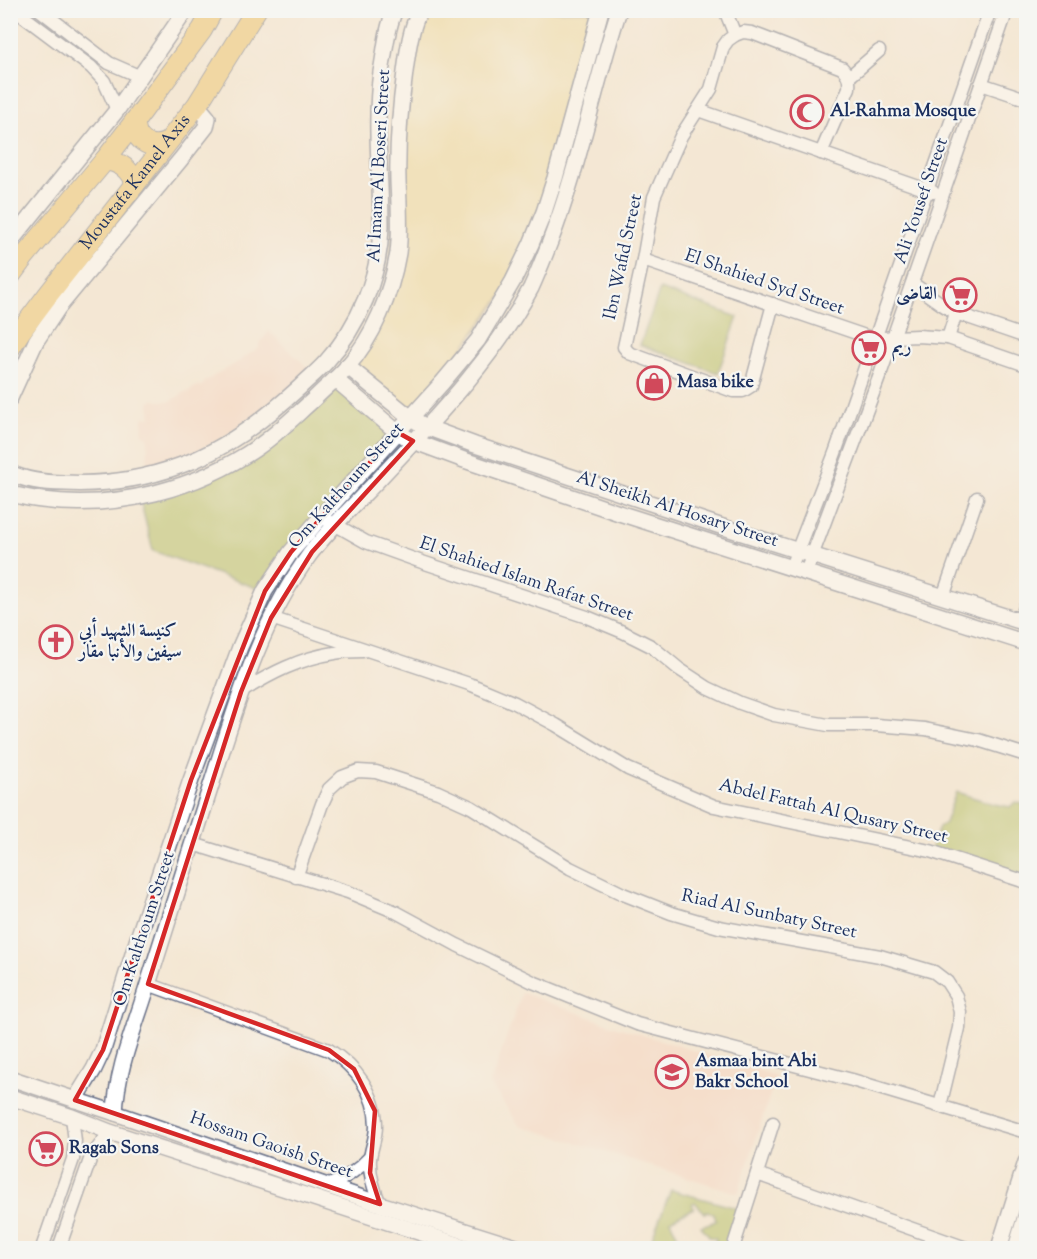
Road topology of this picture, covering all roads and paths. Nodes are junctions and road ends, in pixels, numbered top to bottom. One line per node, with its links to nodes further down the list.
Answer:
1 (14, 10): 13 (street); 21 (street)
2 (40, 10): 16 (street)
3 (186, 10): 16 (street)
4 (213, 10): 23 (main road)
5 (256, 10): 20 (main road, Moustafa Kamel Axis)
6 (395, 10): 31 (street, Al Imam Al Boseri Street)
7 (420, 10): 30 (street, Al Imam Al Boseri Street)
8 (601, 10): 49 (street, Om Kalthoum Street)
9 (619, 10): 50 (street, Om Kalthoum Street)
10 (725, 10): 14 (street)
11 (990, 10): 28 (street, Ali Yousef Street)
12 (1007, 10): 18 (street, Ali Yousef Street)
13 (10, 14)
14 (735, 35): 17 (street); 22 (street, Ibn Wafid Street)
15 (879, 51): 17 (street)
16 (141, 77): 21 (street)
17 (849, 77): 25 (street)
18 (981, 84): 19 (street); 29 (street, Ali Yousef Street)
19 (1026, 99)
20 (197, 105): 24 (main road, Moustafa Kamel Axis); 48 (street)
21 (117, 110): 34 (street)
22 (698, 110): 25 (street); 35 (street, Ibn Wafid Street)
23 (135, 121): 24 (main road); 26 (main road)
24 (166, 143): 27 (main road, Moustafa Kamel Axis)
25 (821, 153): 28 (street)
26 (105, 160): 27 (main road); 36 (main road)
27 (135, 184): 44 (main road, Moustafa Kamel Axis)
28 (926, 189): 29 (street); 43 (street, Ali Yousef Street)
29 (942, 195): 37 (street, Ali Yousef Street)
30 (400, 202): 31 (street); 32 (street, Al Imam Al Boseri Street)
31 (380, 205): 33 (street, Al Imam Al Boseri Street)
32 (400, 222): 33 (street); 46 (street, Al Imam Al Boseri Street)
33 (381, 223): 53 (street, Al Imam Al Boseri Street)
34 (10, 242)
35 (643, 260): 38 (street, El Shahied Syd Street); 38 (street, Ibn Wafid Street)
36 (10, 276)
37 (912, 284): 39 (street); 40 (street, Ali Yousef Street)
38 (773, 304): 43 (street, El Shahied Syd Street)
39 (956, 313): 41 (street); 42 (street)
40 (894, 337): 42 (street); 43 (street); 58 (street, Ali Yousef Street)
41 (1026, 337)
42 (948, 338): 45 (street)
43 (874, 339): 58 (street, Ali Yousef Street)
44 (10, 348)
45 (1026, 365)
46 (347, 366): 47 (street, Al Imam Al Boseri Street); 49 (street, Al Sheikh Al Hosary Street)
47 (335, 379): 51 (street, Al Sheikh Al Hosary Street); 54 (street, Al Imam Al Boseri Street)
48 (10, 398)
49 (411, 418): 50 (street, Al Sheikh Al Hosary Street); 51 (street, Om Kalthoum Street)
50 (426, 426): 52 (street, Om Kalthoum Street); 58 (street, Al Sheikh Al Hosary Street)
51 (398, 432): 52 (street, Al Sheikh Al Hosary Street); 56 (street, Om Kalthoum Street)
52 (413, 441): 57 (street, Om Kalthoum Street); 59 (street, Al Sheikh Al Hosary Street)
53 (11, 475)
54 (10, 494)
55 (977, 498): 60 (street)
56 (321, 517): 57 (street, El Shahied Islam Rafat Street); 74 (street, Om Kalthoum Street)
57 (335, 525): 62 (street, Om Kalthoum Street); 67 (street, El Shahied Islam Rafat Street)
58 (805, 553): 59 (street, Ali Yousef Street); 60 (street, Al Sheikh Al Hosary Street)
59 (799, 569): 64 (street, Al Sheikh Al Hosary Street)
60 (943, 597): 63 (street, Al Sheikh Al Hosary Street)
61 (1026, 605): 63 (street)
62 (271, 618): 65 (street, Abdel Fattah Al Qusary Street); 66 (street, Om Kalthoum Street)
63 (1023, 622)
64 (1026, 643)
65 (368, 650): 66 (street); 70 (street, Abdel Fattah Al Qusary Street)
66 (241, 692): 68 (street, Om Kalthoum Street)
67 (1026, 755)
68 (193, 844): 69 (street); 71 (street, Om Kalthoum Street)
69 (296, 877): 75 (street); 75 (street, Riad Al Sunbaty Street)
70 (1026, 882)
71 (148, 984): 76 (street, Om Kalthoum Street); 81 (street)
72 (10, 1078): 74 (street, Hossam Gaoish Street)
73 (10, 1097): 77 (street, Hossam Gaoish Street)
74 (75, 1100): 76 (street, Hossam Gaoish Street)
75 (940, 1106): 80 (street)
76 (115, 1113): 82 (street, Hossam Gaoish Street)
77 (72, 1117): 79 (street, Hossam Gaoish Street); 90 (street)
78 (773, 1123): 84 (street)
79 (110, 1132): 85 (street, Hossam Gaoish Street); 89 (street)
80 (1026, 1132)
81 (370, 1157): 86 (street); 87 (street)
82 (256, 1161): 85 (street); 86 (street, Hossam Gaoish Street)
83 (1026, 1162): 96 (street)
84 (757, 1174): 94 (street); 95 (street)
85 (250, 1178): 92 (street, Hossam Gaoish Street)
86 (327, 1186): 87 (street, Hossam Gaoish Street)
87 (380, 1204): 93 (street, Hossam Gaoish Street)
88 (1026, 1215): 97 (street)
89 (59, 1246): 91 (street)
90 (42, 1248)
91 (73, 1248)
92 (468, 1248)
93 (519, 1248)
94 (734, 1248)
95 (966, 1248)
96 (999, 1248)
97 (1016, 1248)

